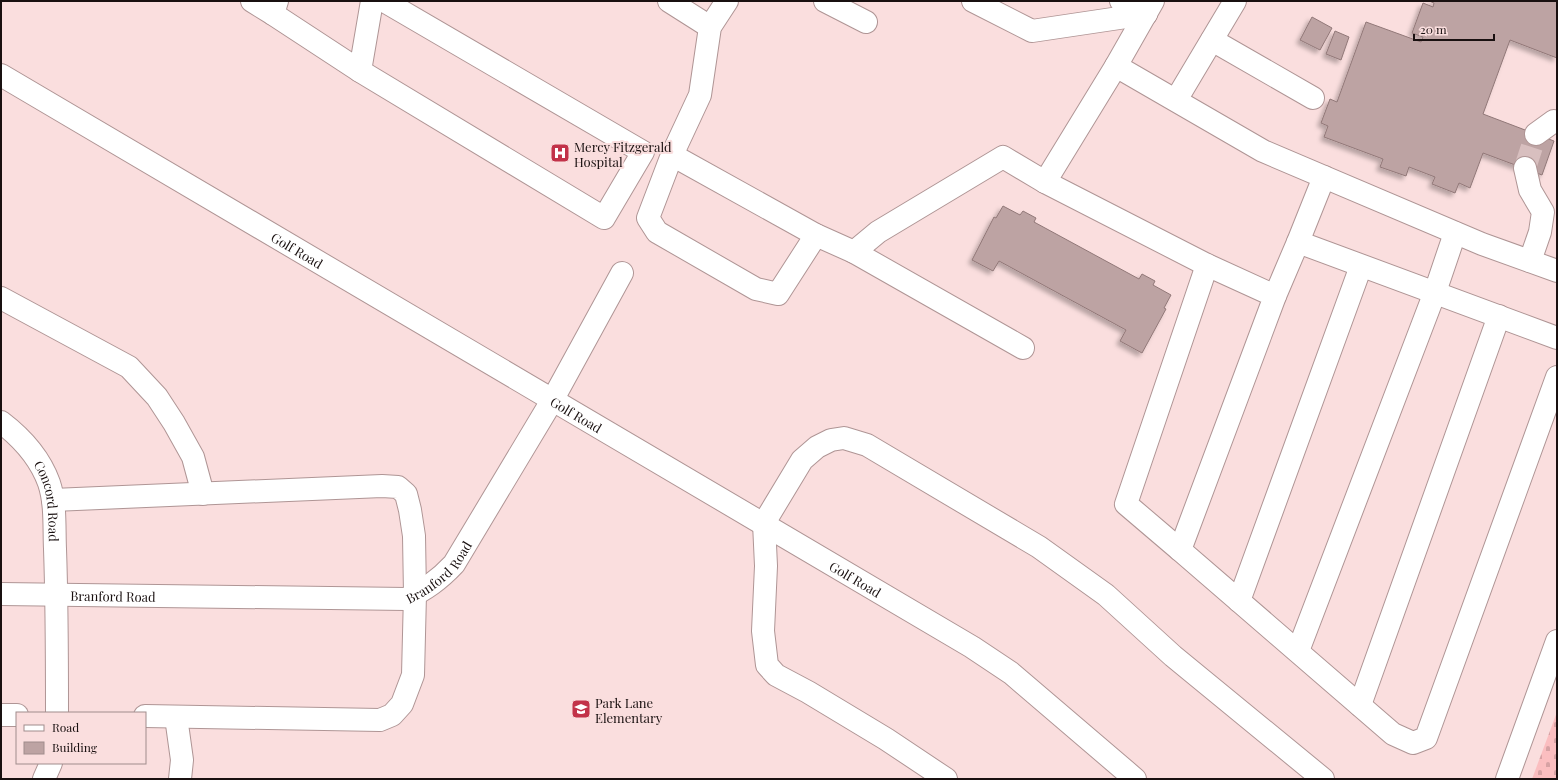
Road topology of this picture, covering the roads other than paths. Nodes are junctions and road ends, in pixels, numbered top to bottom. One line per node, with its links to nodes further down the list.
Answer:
1 (252, 1): 10 (street)
2 (372, 1): 16 (street)
3 (384, 1): 16 (street)
4 (669, 1): 13 (street)
5 (727, 1): 13 (street)
6 (825, 1): 12 (street)
7 (973, 1): 11 (street)
8 (1121, 1): 11 (street)
9 (1235, 1): 14 (street)
10 (275, 8): 16 (street)
11 (1150, 8): 15 (street)
12 (866, 22)
13 (710, 26): 22 (street)
14 (1212, 40): 18 (street); 19 (street)
15 (1116, 66): 19 (street); 25 (street)
16 (360, 71)
17 (1, 75): 42 (street, Golf Road)
18 (1313, 98)
19 (1176, 100): 24 (street)
20 (1557, 122): 21 (street)
21 (1536, 134)
22 (672, 155): 28 (street); 28 (street)
23 (1525, 168): 33 (street)
24 (1324, 177): 27 (street); 29 (street)
25 (1045, 182): 30 (street); 31 (street)
26 (1557, 228): 33 (street)
27 (1455, 233): 33 (street); 35 (street)
28 (816, 234): 30 (street)
29 (1298, 242): 32 (street); 36 (street)
30 (854, 252): 40 (street)
31 (1207, 265): 36 (street); 47 (street)
32 (1361, 266): 35 (street); 51 (street)
33 (1543, 266)
34 (622, 273): 42 (street, Branford Road)
35 (1435, 292): 38 (street); 53 (street)
36 (1275, 296): 47 (street)
37 (1, 298): 44 (street)
38 (1499, 316): 39 (street); 54 (street)
39 (1557, 338)
40 (1023, 348)
41 (1557, 377): 54 (street)
42 (554, 399): 46 (street, Golf Road); 49 (street, Branford Road)
43 (1, 422): 45 (street, Concord Road)
44 (203, 494): 45 (street); 49 (street)
45 (53, 500): 50 (street, Concord Road)
46 (764, 523): 63 (street); 64 (street, Golf Road); 65 (street)
47 (1180, 550): 51 (street)
48 (1, 594): 50 (street, Branford Road)
49 (415, 594): 50 (street, Branford Road); 59 (street)
50 (57, 595): 55 (street, Concord Road)
51 (1239, 601): 53 (street)
52 (1557, 642): 66 (street)
53 (1298, 651): 54 (street)
54 (1360, 705)
55 (57, 712)
56 (1, 715): 57 (street)
57 (16, 715)
58 (146, 716): 59 (street)
59 (176, 717): 62 (street)
60 (51, 764): 61 (street)
61 (44, 779)
62 (180, 779)
63 (946, 779)
64 (1135, 779)
65 (1323, 779)
66 (1507, 779)

